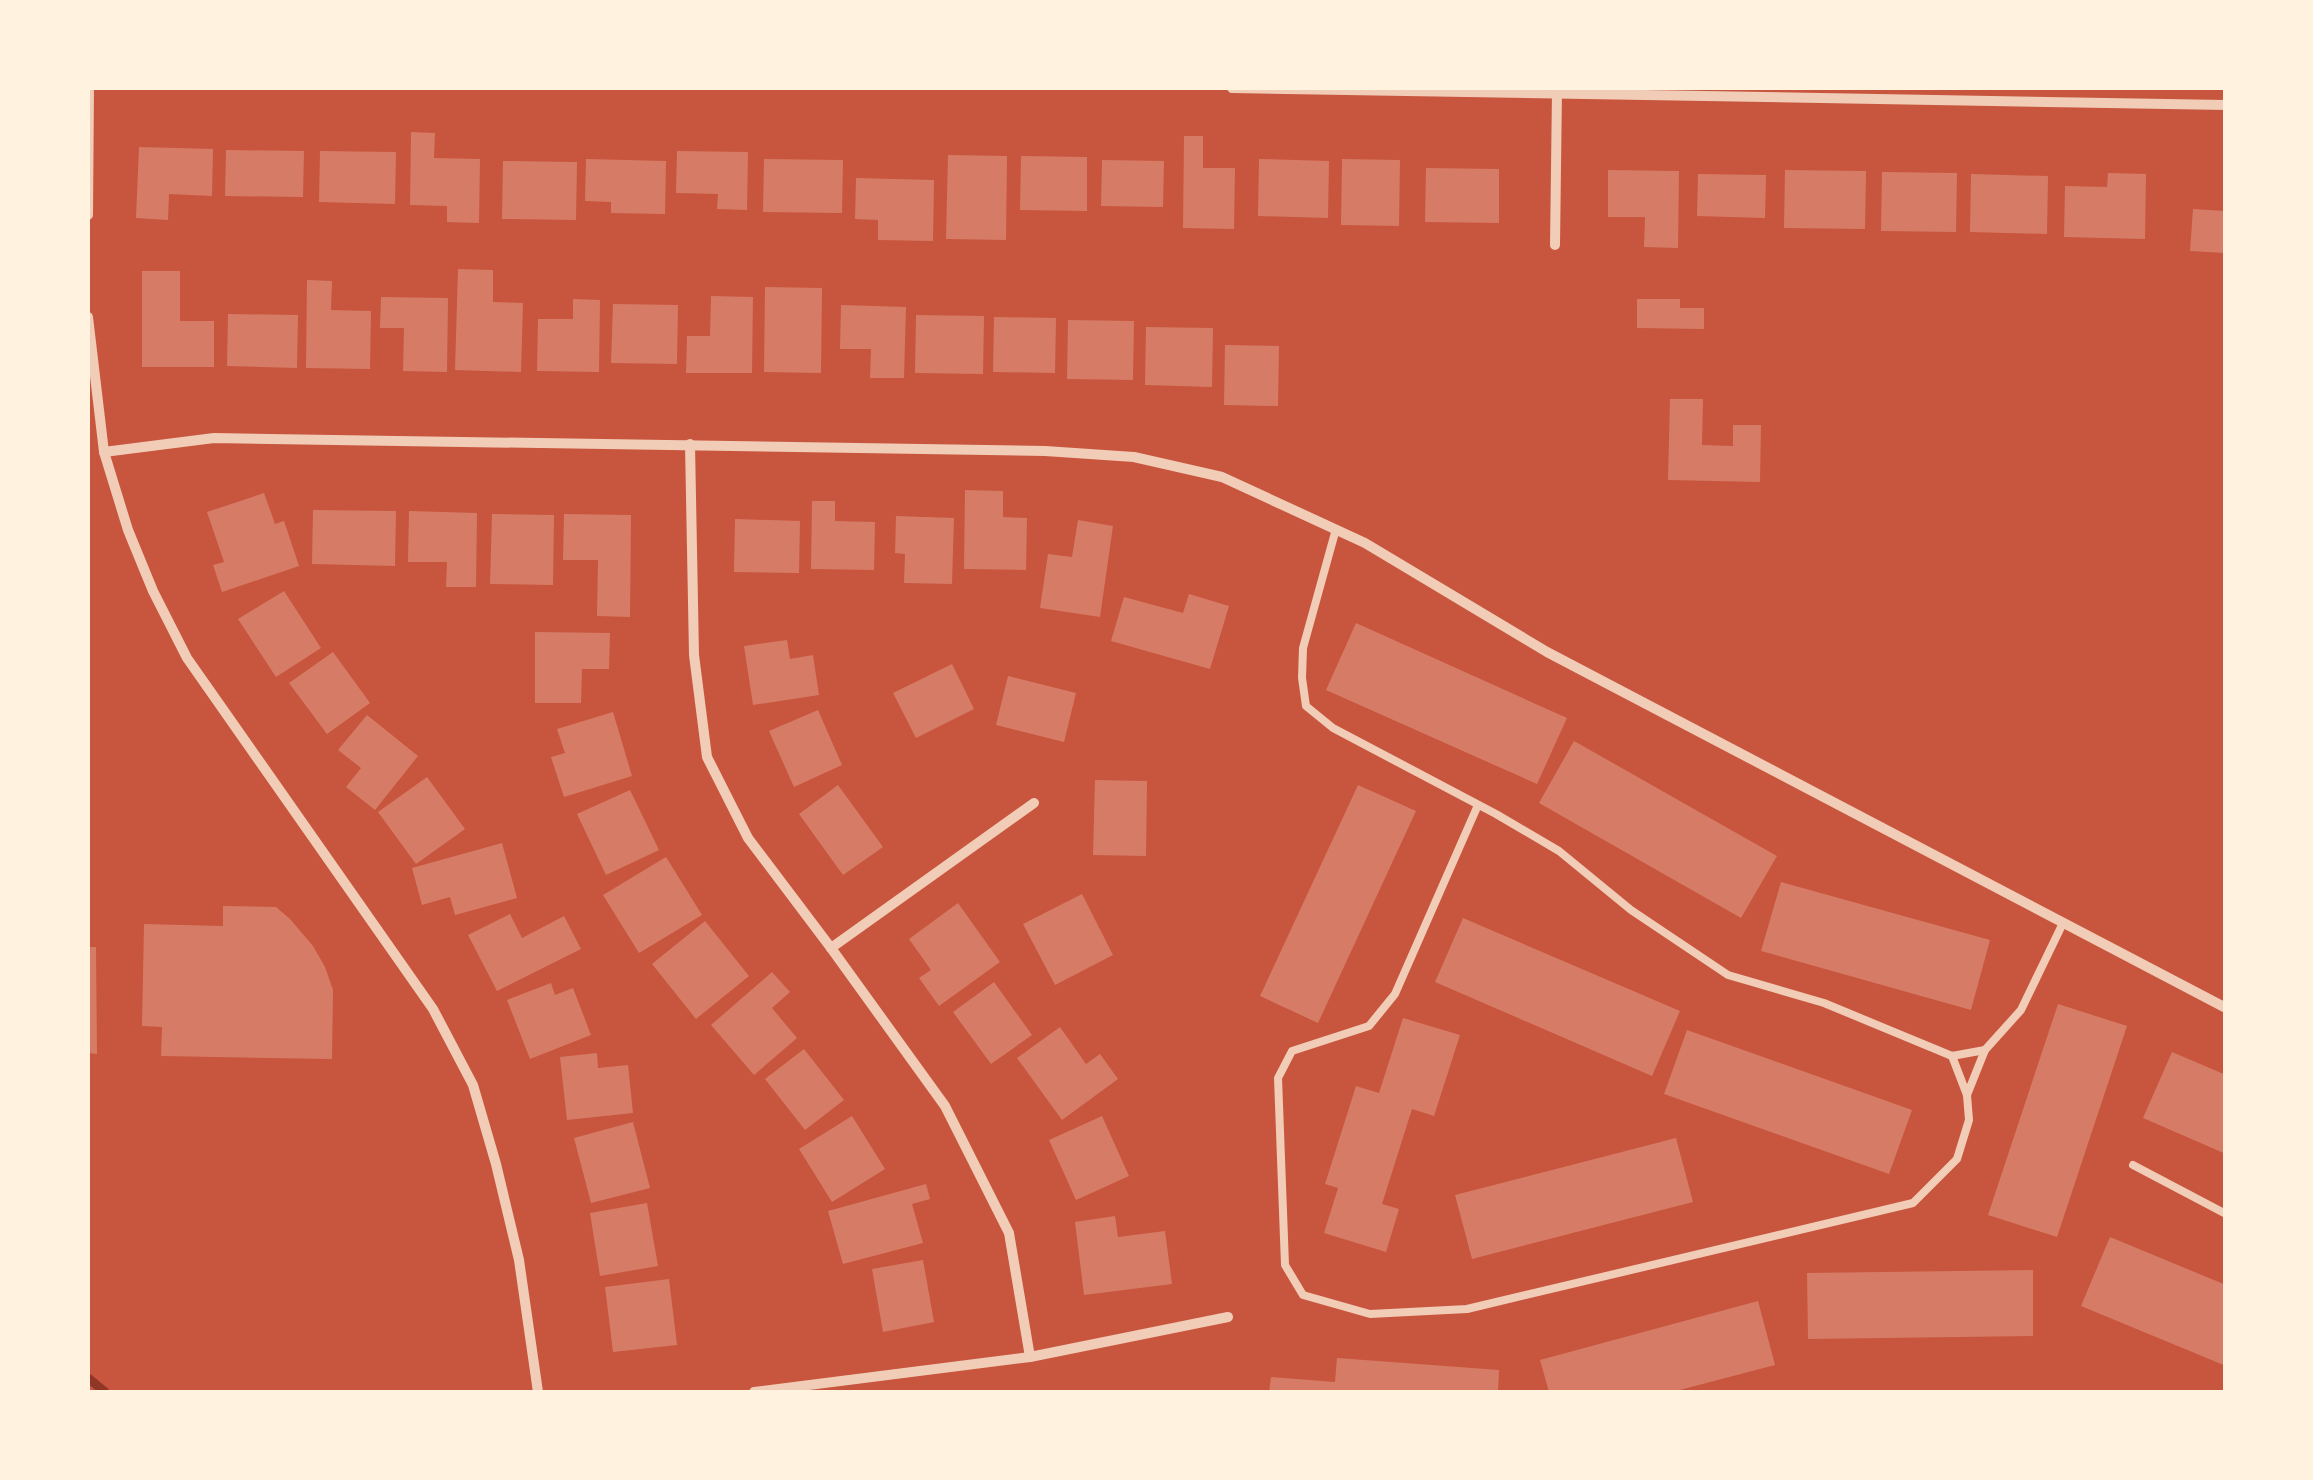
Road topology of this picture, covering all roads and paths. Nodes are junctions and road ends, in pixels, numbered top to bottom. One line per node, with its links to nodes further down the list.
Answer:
1 (90, 88): 5 (street)
2 (1232, 88): 3 (street)
3 (1557, 90): 4 (street); 6 (street)
4 (2226, 105)
5 (88, 215)
6 (1555, 244)
7 (88, 317): 9 (street)
8 (690, 444): 9 (street); 10 (street); 14 (street)
9 (104, 452): 23 (street)
10 (1336, 530): 12 (lane); 13 (street)
11 (1034, 803): 14 (street)
12 (1478, 805): 17 (lane); 18 (lane)
13 (2063, 923): 15 (street); 16 (lane)
14 (831, 948): 22 (street)
15 (2226, 1008)
16 (1985, 1050): 17 (lane); 18 (lane)
17 (1952, 1056): 18 (lane)
18 (1967, 1095)
19 (2132, 1165): 20 (lane)
20 (2226, 1214)
21 (1228, 1316): 22 (street)
22 (1030, 1357): 24 (street)
23 (538, 1392)
24 (754, 1392)

